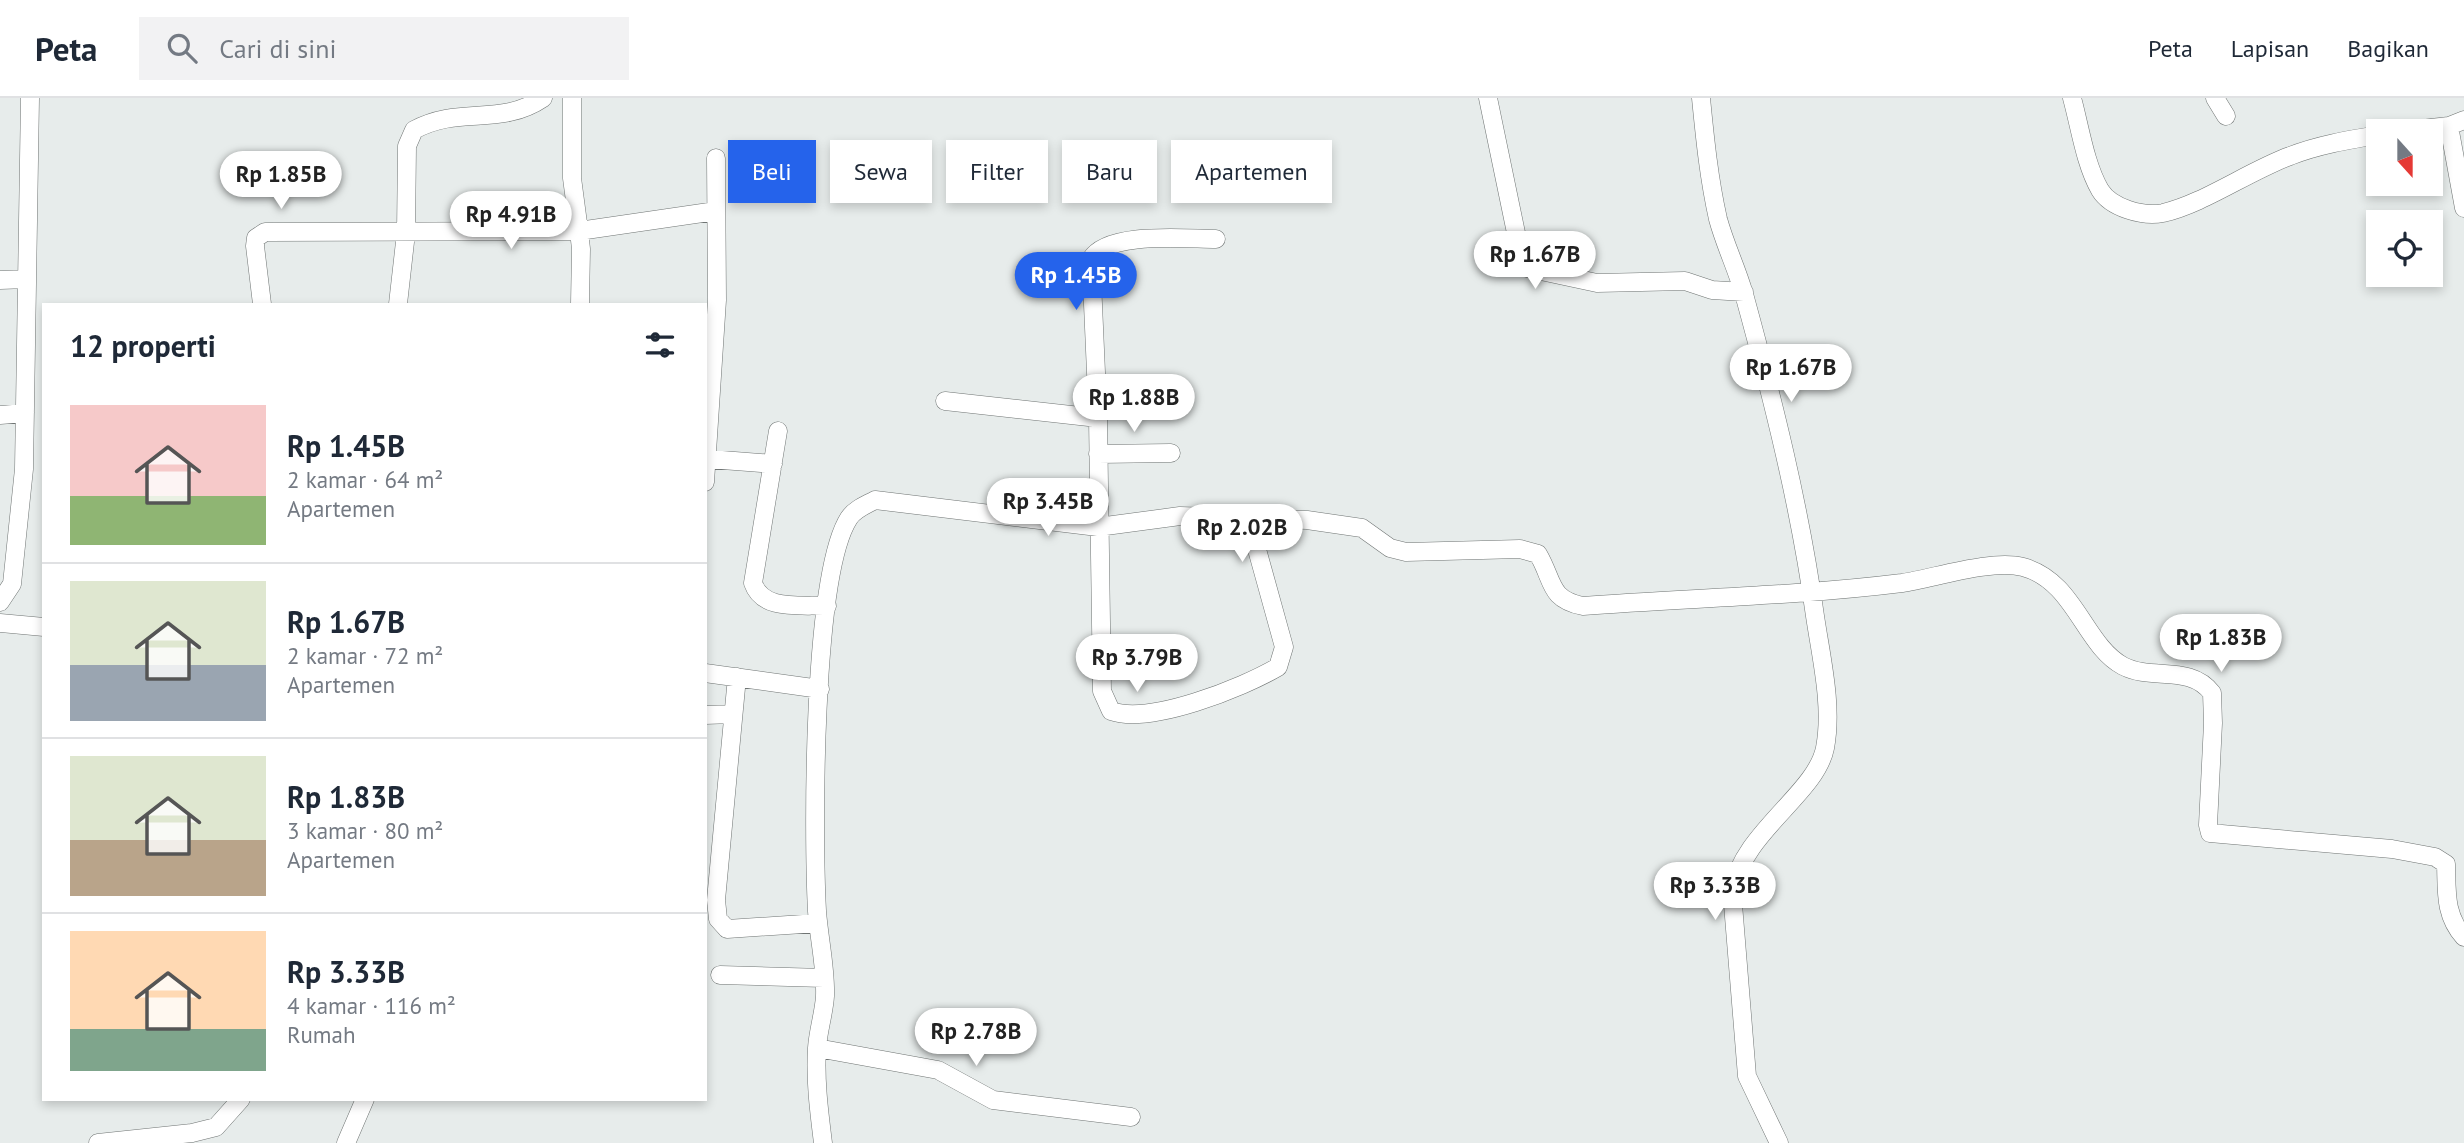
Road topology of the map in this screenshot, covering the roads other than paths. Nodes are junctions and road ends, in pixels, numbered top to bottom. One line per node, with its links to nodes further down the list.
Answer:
1 (30, 98): 17 (street)
2 (543, 98): 15 (street)
3 (572, 98): 14 (street)
4 (1488, 98): 19 (street)
5 (1701, 98): 19 (street)
6 (2072, 98): 10 (street)
7 (2215, 98): 8 (street)
8 (2226, 116)
9 (2457, 123): 12 (street)
10 (2366, 137)
11 (716, 158): 13 (street)
12 (2464, 208)
13 (716, 211): 14 (street); 30 (street)
14 (579, 231): 15 (street); 22 (street)
15 (406, 233): 20 (street); 21 (street)
16 (1216, 239): 26 (street)
17 (27, 279): 18 (street); 24 (street)
18 (0, 280)
19 (1744, 292): 35 (street)
20 (262, 303)
21 (398, 303)
22 (580, 303)
23 (945, 401): 26 (street)
24 (25, 413): 25 (street); 36 (street)
25 (0, 415)
26 (1098, 418): 29 (street)
27 (778, 431): 31 (street)
28 (1171, 453): 29 (street)
29 (1098, 454): 34 (street)
30 (709, 459): 31 (street); 32 (street)
31 (773, 464): 37 (street)
32 (707, 470)
33 (1248, 517): 34 (street); 34 (street); 35 (street)
34 (1098, 527): 37 (street)
35 (1811, 589): 46 (street); 56 (street)
36 (0, 602)
37 (827, 606): 42 (street)
38 (0, 623): 39 (street)
39 (42, 626)
40 (707, 673): 41 (street)
41 (737, 677): 42 (street); 43 (street)
42 (820, 689): 45 (street)
43 (733, 714): 44 (street); 45 (street)
44 (707, 715)
45 (818, 923): 48 (street)
46 (2464, 937)
47 (720, 975): 48 (street)
48 (824, 978): 49 (street)
49 (817, 1048): 52 (street); 55 (street)
50 (240, 1101): 53 (street)
51 (364, 1101): 54 (street)
52 (1131, 1117)
53 (98, 1143)
54 (346, 1143)
55 (823, 1143)
56 (1779, 1143)

